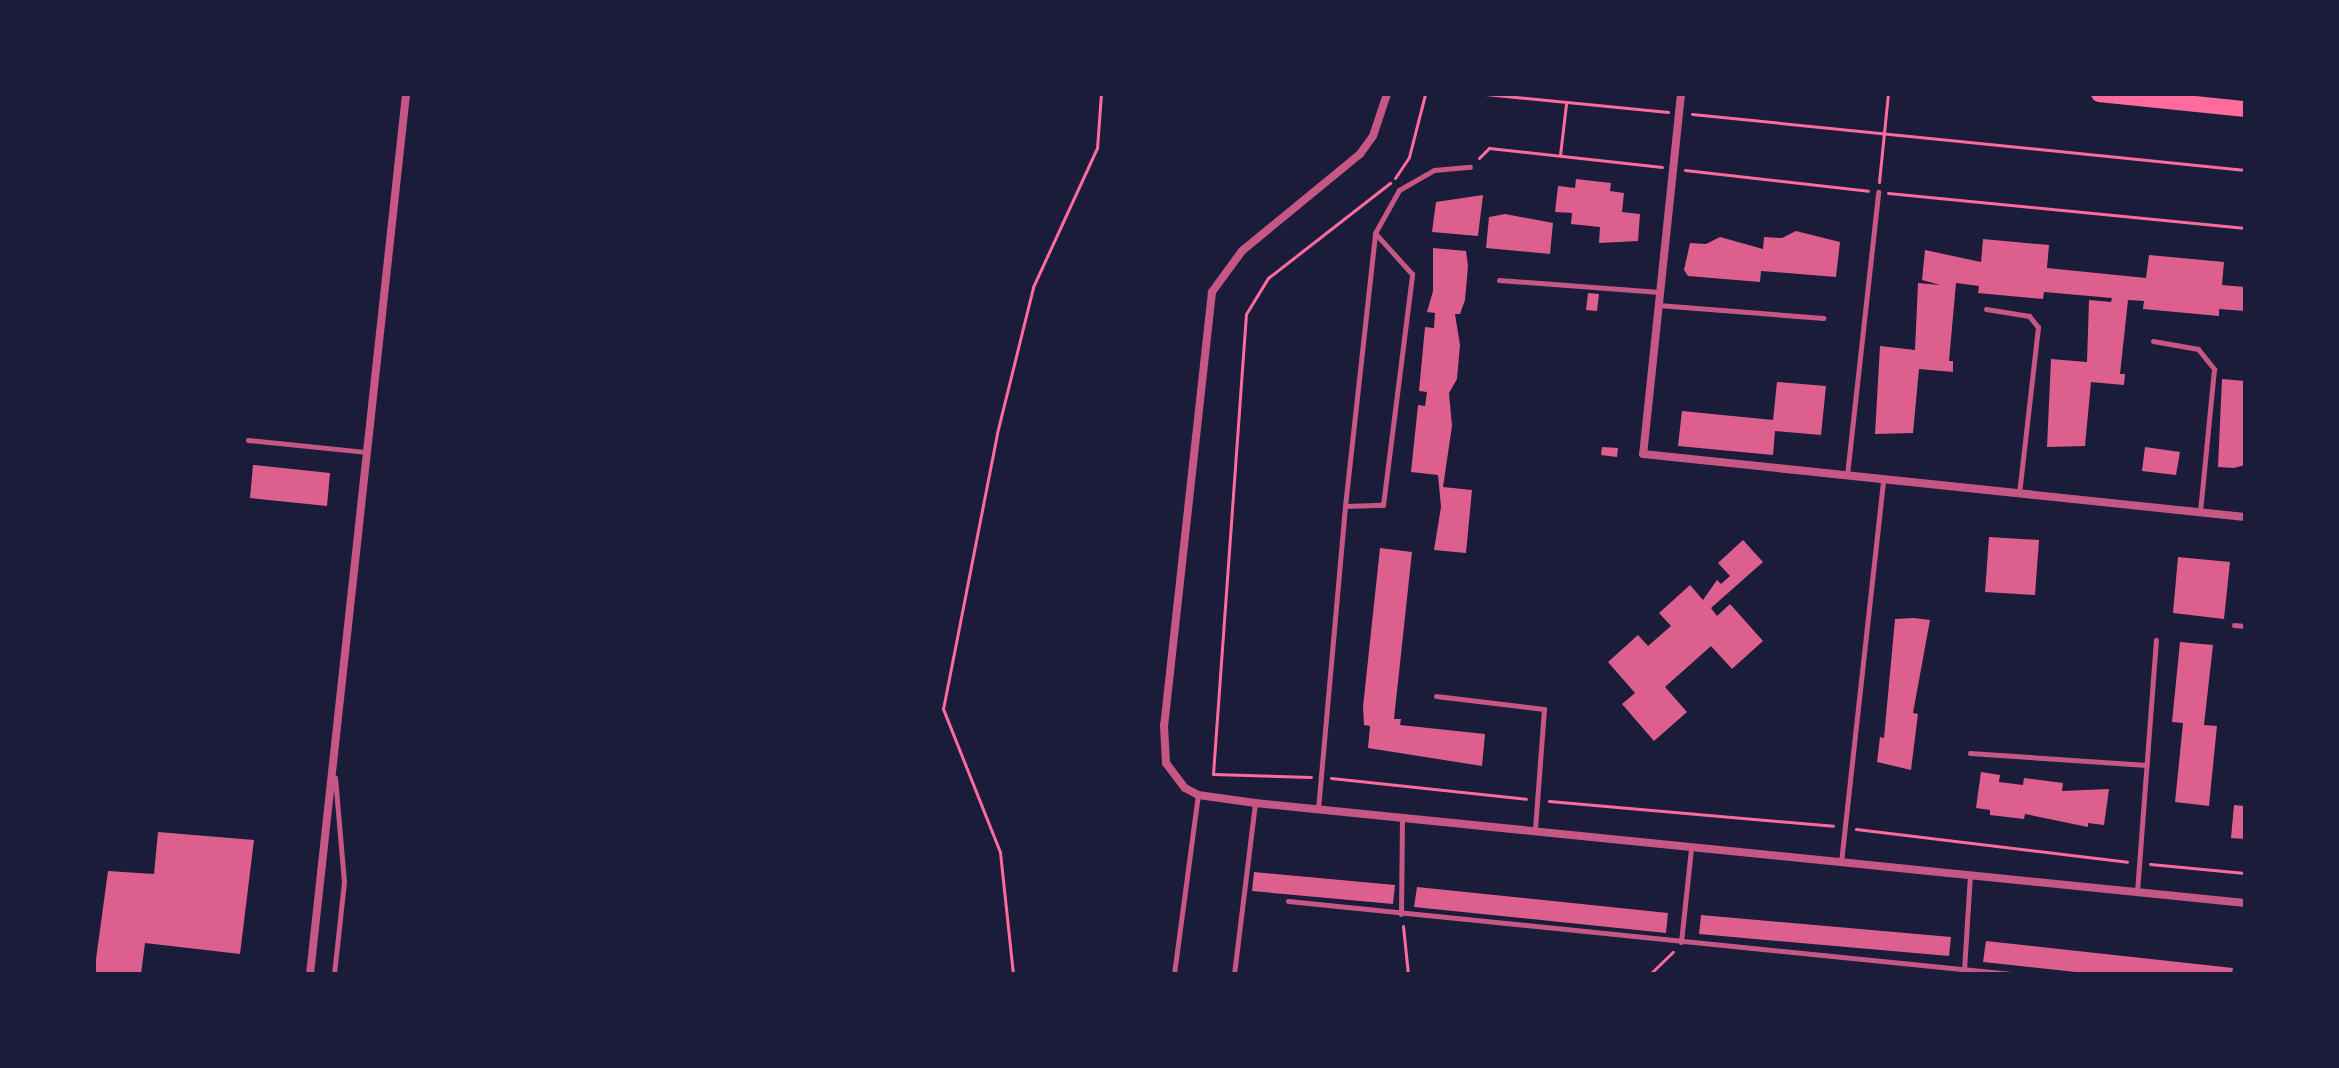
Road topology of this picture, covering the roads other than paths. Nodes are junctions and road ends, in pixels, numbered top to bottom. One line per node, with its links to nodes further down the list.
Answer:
1 (406, 94): 17 (street)
2 (1387, 94): 31 (street)
3 (1681, 94): 11 (street)
4 (2099, 94): 5 (main road)
5 (2215, 100): 6 (main road)
6 (2245, 109)
7 (1470, 167): 9 (lane)
8 (1878, 192): 18 (lane)
9 (1375, 233): 21 (lane); 21 (lane)
10 (1499, 280): 11 (lane)
11 (1660, 292): 12 (street)
12 (1658, 305): 14 (lane); 18 (street)
13 (1986, 309): 20 (lane)
14 (1823, 318)
15 (2153, 341): 22 (lane)
16 (248, 440): 17 (lane)
17 (367, 452): 29 (street)
18 (1847, 475): 19 (street)
19 (1883, 479): 20 (street); 37 (lane)
20 (2019, 493): 22 (street)
21 (1345, 506): 33 (lane)
22 (2200, 512): 23 (street)
23 (2245, 517)
24 (2234, 625): 25 (lane)
25 (2245, 626)
26 (2156, 640): 30 (lane)
27 (1436, 696): 35 (lane)
28 (1970, 753): 30 (lane)
29 (333, 764): 45 (street); 46 (lane)
30 (2147, 765): 39 (lane)
31 (1198, 795): 32 (street); 47 (lane)
32 (1255, 803): 33 (street); 48 (lane)
33 (1318, 809): 34 (street)
34 (1402, 818): 35 (street); 42 (lane)
35 (1535, 831): 36 (street)
36 (1691, 847): 37 (street); 43 (lane)
37 (1841, 862): 38 (street)
38 (1970, 875): 39 (street); 44 (lane)
39 (2137, 892): 41 (street)
40 (1288, 901): 42 (lane)
41 (2245, 903)
42 (1401, 914): 43 (lane)
43 (1681, 942): 44 (lane)
44 (1964, 970): 49 (lane)
45 (310, 974)
46 (334, 974)
47 (1174, 974)
48 (1234, 974)
49 (2011, 974)

